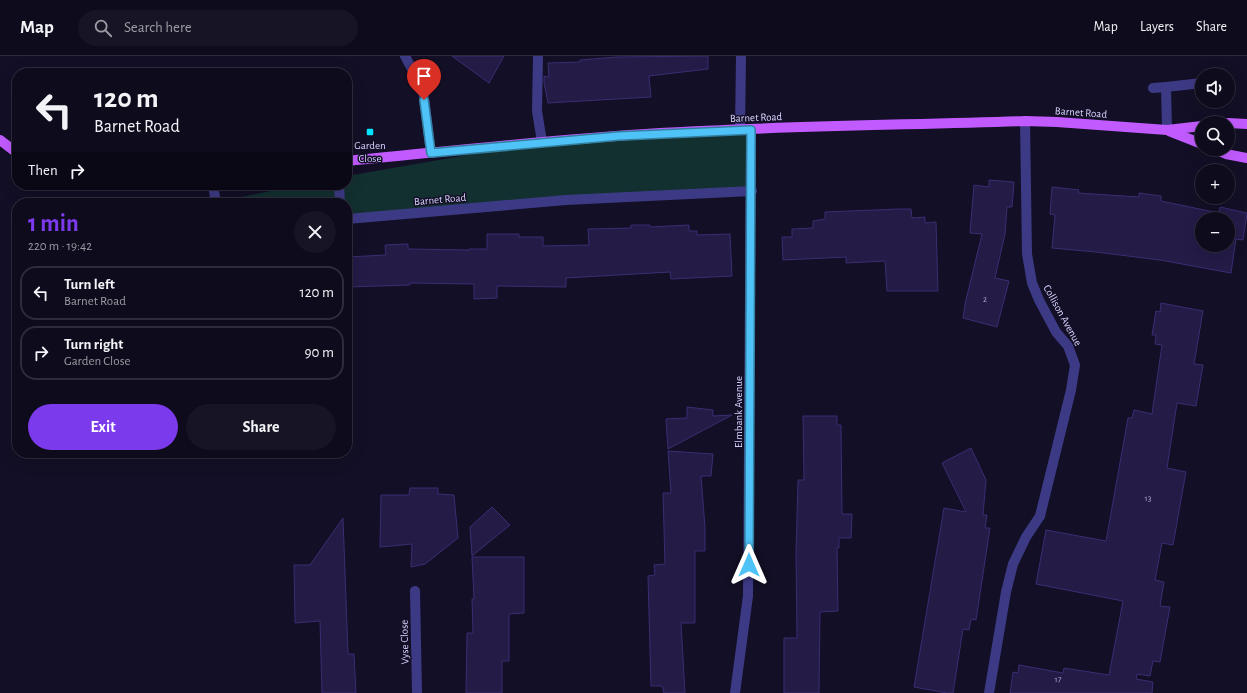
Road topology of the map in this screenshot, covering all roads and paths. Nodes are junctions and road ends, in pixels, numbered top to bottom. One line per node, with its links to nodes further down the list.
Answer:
1 (405, 56): 18 (street)
2 (538, 56): 16 (street)
3 (741, 56): 11 (street)
4 (1195, 84): 5 (street)
5 (1166, 87): 6 (street); 13 (street)
6 (1153, 88)
7 (1025, 121): 12 (main road, Barnet Road); 13 (main road, Barnet Road); 27 (street, Collison Avenue)
8 (1235, 123): 9 (main road)
9 (1247, 124)
10 (1195, 127): 13 (main road, Barnet Road)
11 (740, 130): 12 (main road, Barnet Road); 16 (main road, Barnet Road)
12 (751, 130): 22 (street, Elmbank Avenue)
13 (1167, 130): 15 (main road, Barnet Road)
14 (0, 140): 17 (main road)
15 (1195, 141)
16 (542, 142): 18 (main road, Barnet Road)
17 (12, 149)
18 (431, 153): 21 (main road, Barnet Road)
19 (1235, 156): 20 (main road)
20 (1247, 158)
21 (352, 161)
22 (752, 191): 23 (street, Barnet Road); 26 (street, Elmbank Avenue)
23 (352, 219)
24 (415, 591): 25 (street, Vyse Close)
25 (417, 693)
26 (735, 693)
27 (989, 693)

